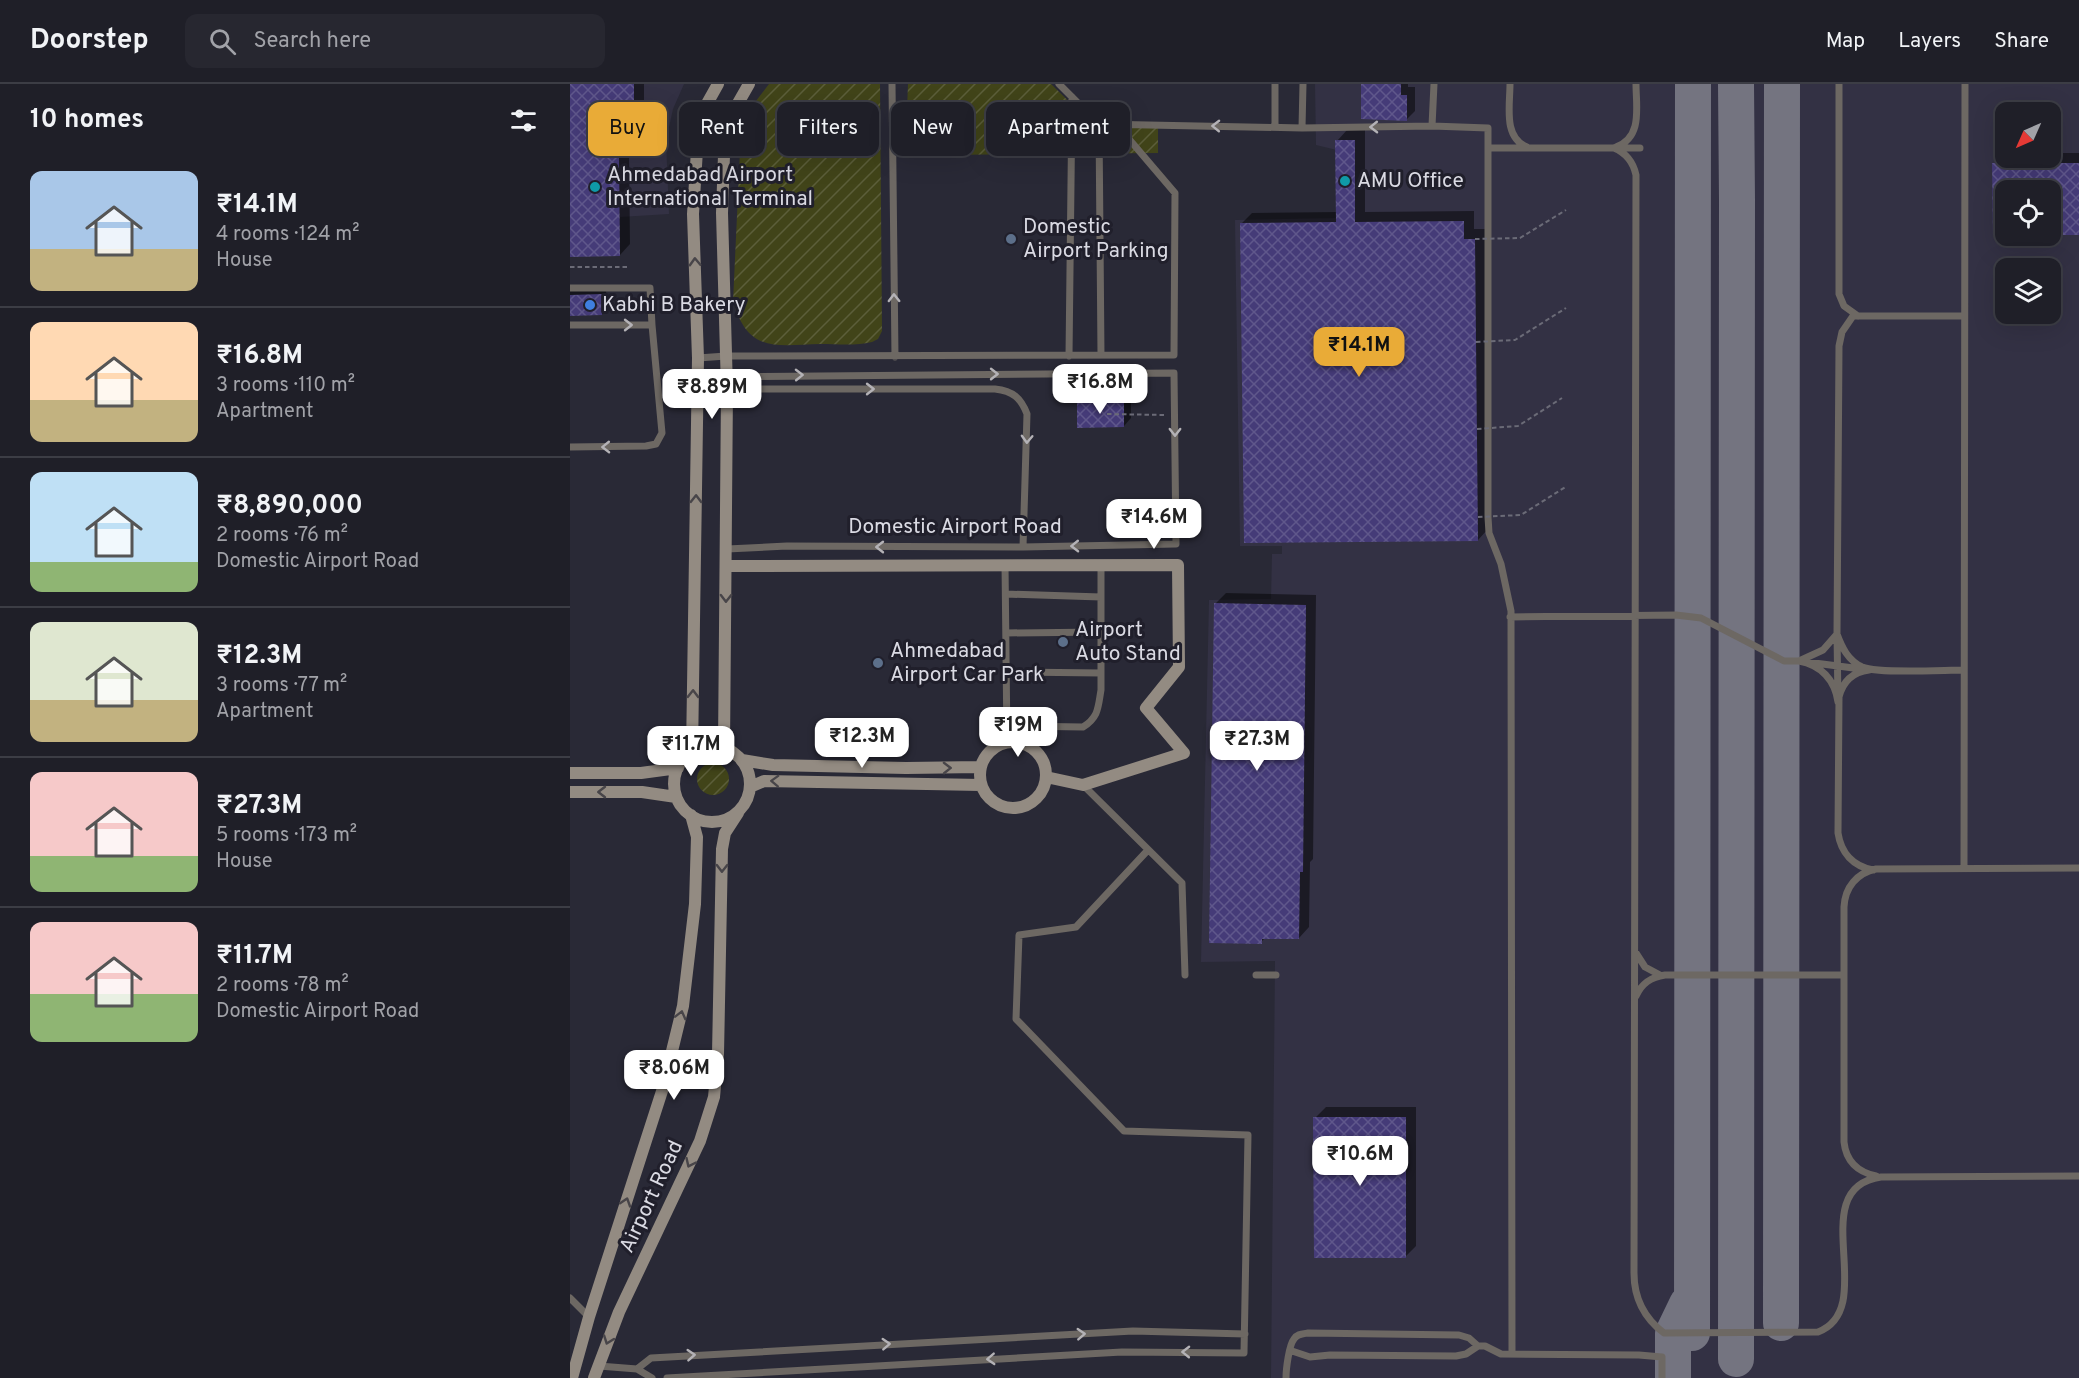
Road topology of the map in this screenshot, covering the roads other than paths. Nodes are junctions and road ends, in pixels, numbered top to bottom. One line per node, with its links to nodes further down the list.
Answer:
1 (718, 84): 33 (main road, one-way to 1)
2 (749, 84): 30 (main road)
3 (892, 84): 32 (lane, one-way to 3)
4 (1059, 84): 12 (lane)
5 (1275, 84): 16 (lane)
6 (1303, 84): 17 (lane)
7 (1434, 84): 15 (lane)
8 (1510, 84): 20 (lane)
9 (1636, 84): 21 (lane)
10 (1839, 84): 25 (lane)
11 (1965, 84): 26 (lane)
12 (1072, 96): 13 (lane); 31 (lane)
13 (1078, 102)
14 (1130, 125): 16 (lane, one-way to 14)
15 (1432, 126): 17 (lane, one-way to 17); 19 (lane)
16 (1275, 127): 17 (lane)
17 (1302, 128)
18 (1130, 140): 29 (lane)
19 (1488, 148): 20 (lane); 45 (lane)
20 (1533, 148): 21 (lane)
21 (1612, 148): 22 (lane); 44 (lane)
22 (1640, 148)
23 (1099, 156): 29 (lane)
24 (570, 288): 28 (lane)
25 (1858, 316): 26 (lane); 48 (lane)
26 (1964, 316): 52 (lane)
27 (570, 325): 28 (lane, one-way to 28)
28 (652, 325): 36 (lane, one-way to 36)
29 (1101, 355): 31 (lane)
30 (726, 356): 32 (lane); 33 (lane); 35 (main road)
31 (1069, 356): 32 (lane)
32 (895, 357)
33 (698, 358): 34 (main road)
34 (698, 377): 35 (lane, Domestic Airport Road); 59 (main road, one-way to 34)
35 (727, 383): 37 (lane, one-way to 37); 37 (lane, Domestic Airport Road, one-way to 37); 38 (main road)
36 (570, 447)
37 (1023, 548): 38 (lane, Domestic Airport Road, one-way to 38)
38 (727, 549): 41 (main road)
39 (1005, 564): 40 (main road); 41 (main road); 42 (lane)
40 (1101, 564): 43 (lane); 66 (main road)
41 (727, 566): 58 (main road, one-way to 58)
42 (1006, 594): 43 (lane); 47 (lane)
43 (1101, 597): 46 (lane)
44 (1635, 615): 45 (lane); 49 (lane); 76 (lane)
45 (1510, 617): 90 (lane)
46 (1101, 632): 47 (lane); 54 (lane)
47 (1006, 633): 53 (lane)
48 (1837, 634): 49 (lane); 50 (lane); 51 (lane)
49 (1799, 661): 50 (lane); 55 (lane)
50 (1838, 666): 51 (lane); 55 (lane)
51 (1869, 670): 52 (lane); 55 (lane)
52 (1964, 670): 73 (lane)
53 (1006, 672): 54 (lane); 56 (lane)
54 (1101, 673): 56 (lane)
55 (1838, 702): 75 (lane)
56 (1006, 726): 57 (lane)
57 (1007, 743): 61 (main road); 64 (main road)
58 (724, 748): 59 (main road); 60 (main road)
59 (692, 752): 62 (main road)
60 (742, 760): 61 (main road, one-way to 61); 67 (main road)
61 (980, 767): 65 (main road)
62 (678, 768): 63 (main road); 69 (main road)
63 (570, 773)
64 (1046, 777): 65 (main road); 66 (main road)
65 (981, 785): 67 (main road, one-way to 67)
66 (1083, 785): 72 (lane)
67 (750, 787): 70 (main road)
68 (570, 792): 69 (main road, one-way to 68)
69 (676, 797): 71 (main road)
70 (738, 813): 71 (main road); 92 (main road, Airport Road, one-way to 92)
71 (691, 815): 86 (main road, Airport Road, one-way to 71)
72 (1148, 850): 77 (lane); 87 (lane)
73 (1964, 868): 74 (lane); 75 (lane)
74 (2079, 868)
75 (1873, 870): 81 (lane)
76 (1635, 944): 80 (lane); 82 (lane)
77 (1185, 975)
78 (1256, 975): 79 (lane)
79 (1275, 975)
80 (1663, 975): 81 (lane); 82 (lane)
81 (1844, 975): 84 (lane)
82 (1635, 1000): 84 (lane)
83 (2079, 1176): 84 (lane)
84 (1887, 1177)
85 (570, 1298): 86 (lane)
86 (589, 1317): 93 (main road, Airport Road)
87 (1245, 1334): 91 (lane, one-way to 87); 95 (lane, one-way to 95)
88 (1478, 1346): 89 (lane); 89 (lane); 90 (lane)
89 (1292, 1351): 96 (lane)
90 (1512, 1354): 97 (lane)
91 (637, 1369): 92 (lane); 94 (lane)
92 (596, 1372)
93 (574, 1375)
94 (652, 1378)
95 (667, 1378)
96 (1286, 1378)
97 (1662, 1378)

